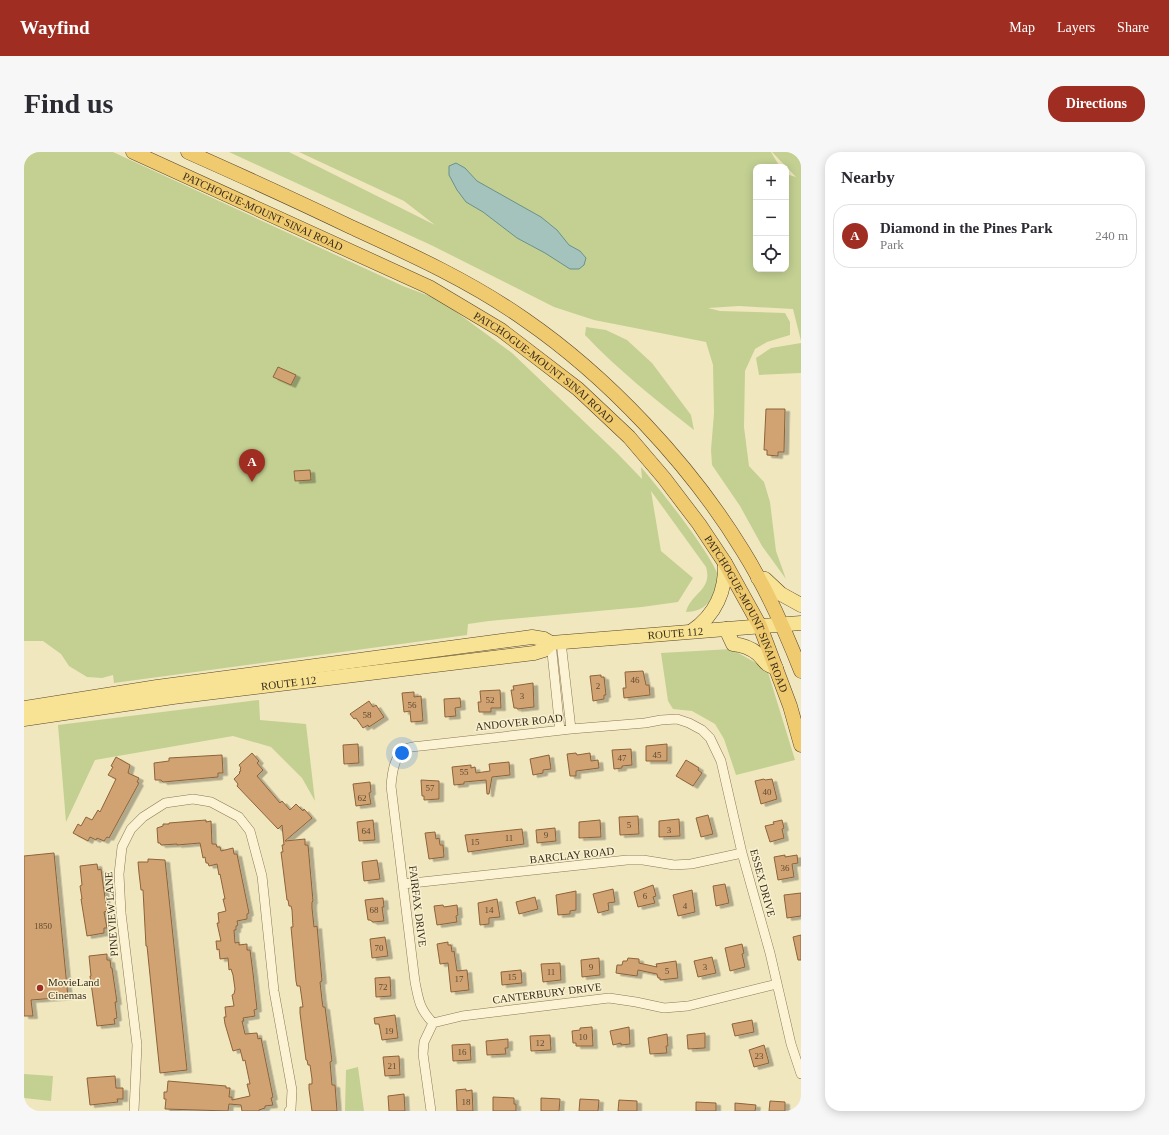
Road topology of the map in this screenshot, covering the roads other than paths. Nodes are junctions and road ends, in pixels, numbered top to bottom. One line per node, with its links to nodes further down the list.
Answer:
1 (134, 152): 4 (highway, PATCHOGUE-MOUNT SINAI ROAD)
2 (188, 152): 3 (highway, PATCHOGUE-MOUNT SINAI ROAD)
3 (555, 342): 4 (highway); 6 (highway, PATCHOGUE-MOUNT SINAI ROAD)
4 (542, 360): 5 (highway, PATCHOGUE-MOUNT SINAI ROAD)
5 (725, 563): 10 (highway, PATCHOGUE-MOUNT SINAI ROAD); 12 (main road)
6 (758, 578): 7 (main road); 9 (highway, PATCHOGUE-MOUNT SINAI ROAD)
7 (801, 605)
8 (801, 623): 9 (main road, ROUTE 112)
9 (781, 624): 10 (main road, ROUTE 112); 15 (highway, PATCHOGUE-MOUNT SINAI ROAD)
10 (760, 626): 11 (main road, ROUTE 112); 14 (highway, PATCHOGUE-MOUNT SINAI ROAD)
11 (726, 629): 12 (main road, ROUTE 112); 14 (main road)
12 (692, 631): 13 (main road, ROUTE 112)
13 (556, 643): 16 (main road, ROUTE 112); 17 (main road, ROUTE 112); 19 (street); 20 (street)
14 (776, 668): 21 (highway, PATCHOGUE-MOUNT SINAI ROAD)
15 (801, 671)
16 (24, 708)
17 (24, 719)
18 (677, 719): 19 (street, ANDOVER ROAD); 23 (street, ESSEX DRIVE)
19 (571, 729): 20 (street, ANDOVER ROAD)
20 (560, 730): 22 (street, ANDOVER ROAD)
21 (801, 745)
22 (391, 786): 24 (street, FAIRFAX DRIVE)
23 (742, 853): 24 (street, BARCLAY ROAD); 25 (street, ESSEX DRIVE)
24 (403, 884): 26 (street, FAIRFAX DRIVE)
25 (777, 984): 26 (street, CANTERBURY DRIVE); 27 (street, ESSEX DRIVE)
26 (433, 1023): 30 (street)
27 (801, 1074)
28 (134, 1111): 29 (street, PINEVIEW LANE)
29 (289, 1111)
30 (431, 1111)

